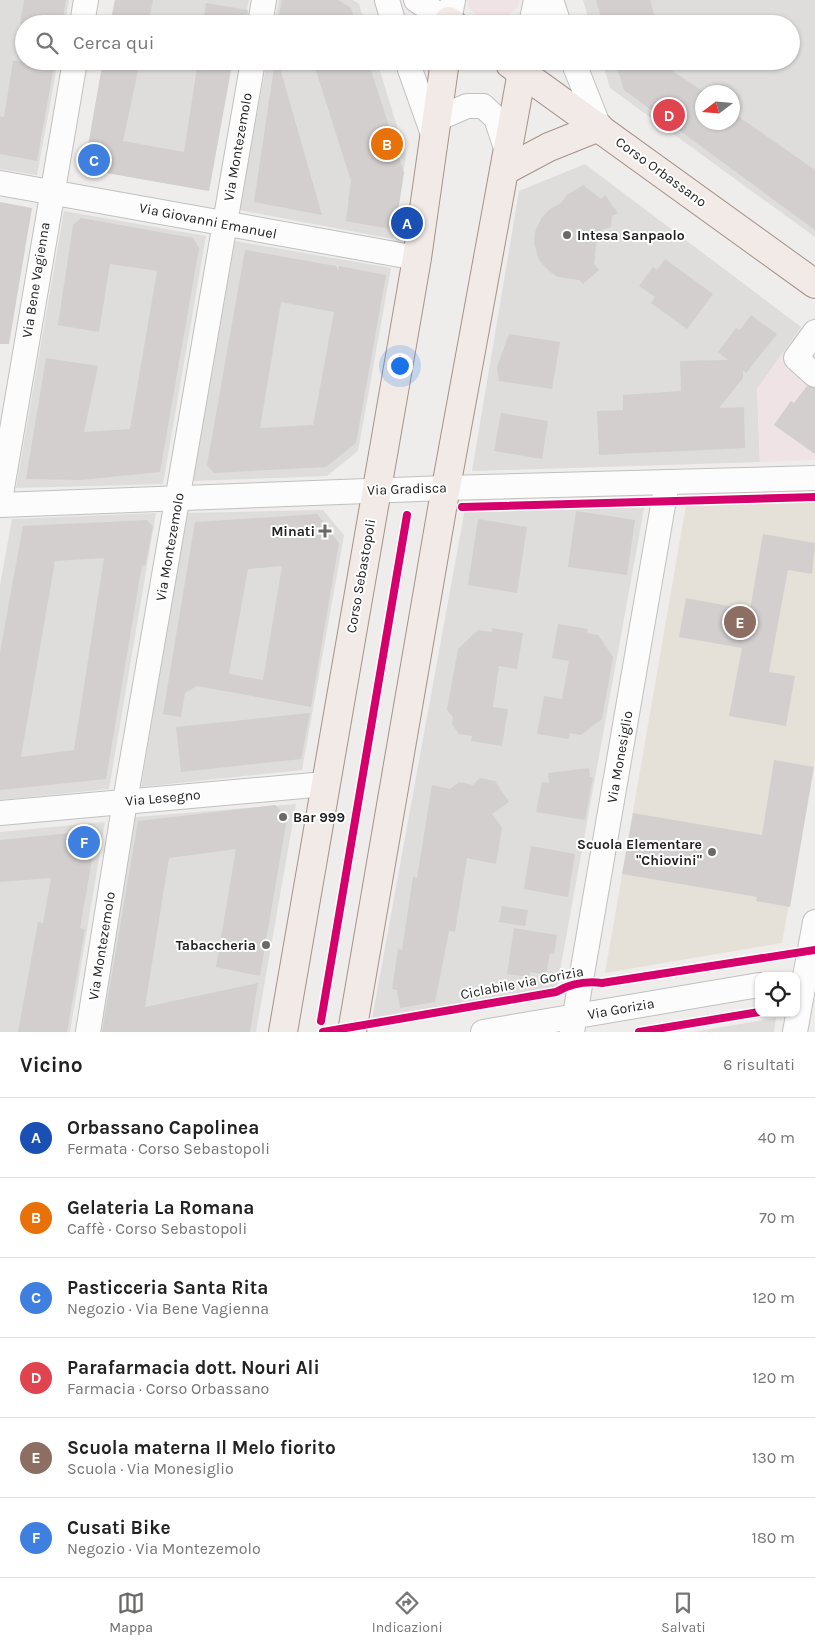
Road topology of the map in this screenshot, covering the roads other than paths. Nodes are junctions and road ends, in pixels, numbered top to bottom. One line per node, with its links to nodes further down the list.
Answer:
1 (86, 0): 7 (street)
2 (264, 0): 8 (street)
3 (387, 0): 9 (street)
4 (416, 0): 10 (street)
5 (536, 0): 11 (street)
6 (550, 0): 12 (street)
7 (84, 15)
8 (262, 15)
9 (391, 15)
10 (447, 15)
11 (533, 15)
12 (556, 15)
13 (73, 70): 24 (street, Via Bene Vagienna)
14 (251, 70): 25 (street, Via Montezemolo)
15 (411, 70): 21 (street)
16 (444, 70): 21 (main road, Corso Sebastopoli)
17 (517, 70): 22 (main road)
18 (525, 70): 20 (main road, Corso Orbassano)
19 (577, 70): 20 (street)
20 (599, 127): 22 (main road); 27 (main road, Corso Orbassano)
21 (435, 128): 22 (street); 26 (main road, Corso Sebastopoli)
22 (506, 162): 32 (main road)
23 (0, 183): 24 (street, Via Giovanni Emanuel)
24 (51, 192): 25 (street, Via Giovanni Emanuel); 35 (street, Via Bene Vagienna)
25 (224, 224): 26 (street, Via Giovanni Emanuel); 34 (street, Via Montezemolo)
26 (417, 258): 33 (main road, Corso Sebastopoli)
27 (815, 284)
28 (815, 332): 29 (street)
29 (815, 374)
30 (815, 478): 31 (street, Via Gradisca)
31 (667, 482): 32 (street, Via Gradisca); 43 (street, Via Monesiglio)
32 (446, 488): 33 (street, Via Gradisca); 46 (main road)
33 (375, 490): 34 (street, Via Gradisca); 37 (main road, Corso Sebastopoli)
34 (178, 497): 36 (street, Via Gradisca); 38 (street, Via Montezemolo)
35 (0, 500)
36 (0, 505)
37 (325, 784): 38 (street, Via Lesegno); 45 (main road, Corso Sebastopoli)
38 (125, 801): 39 (street, Via Lesegno); 44 (street, Via Montezemolo)
39 (0, 813)
40 (815, 922): 41 (street)
41 (805, 978): 48 (street)
42 (755, 987): 43 (street, Via Gorizia)
43 (573, 1024): 47 (street, Via Gorizia)
44 (88, 1032)
45 (283, 1032)
46 (352, 1032)
47 (483, 1032)
48 (795, 1032)

